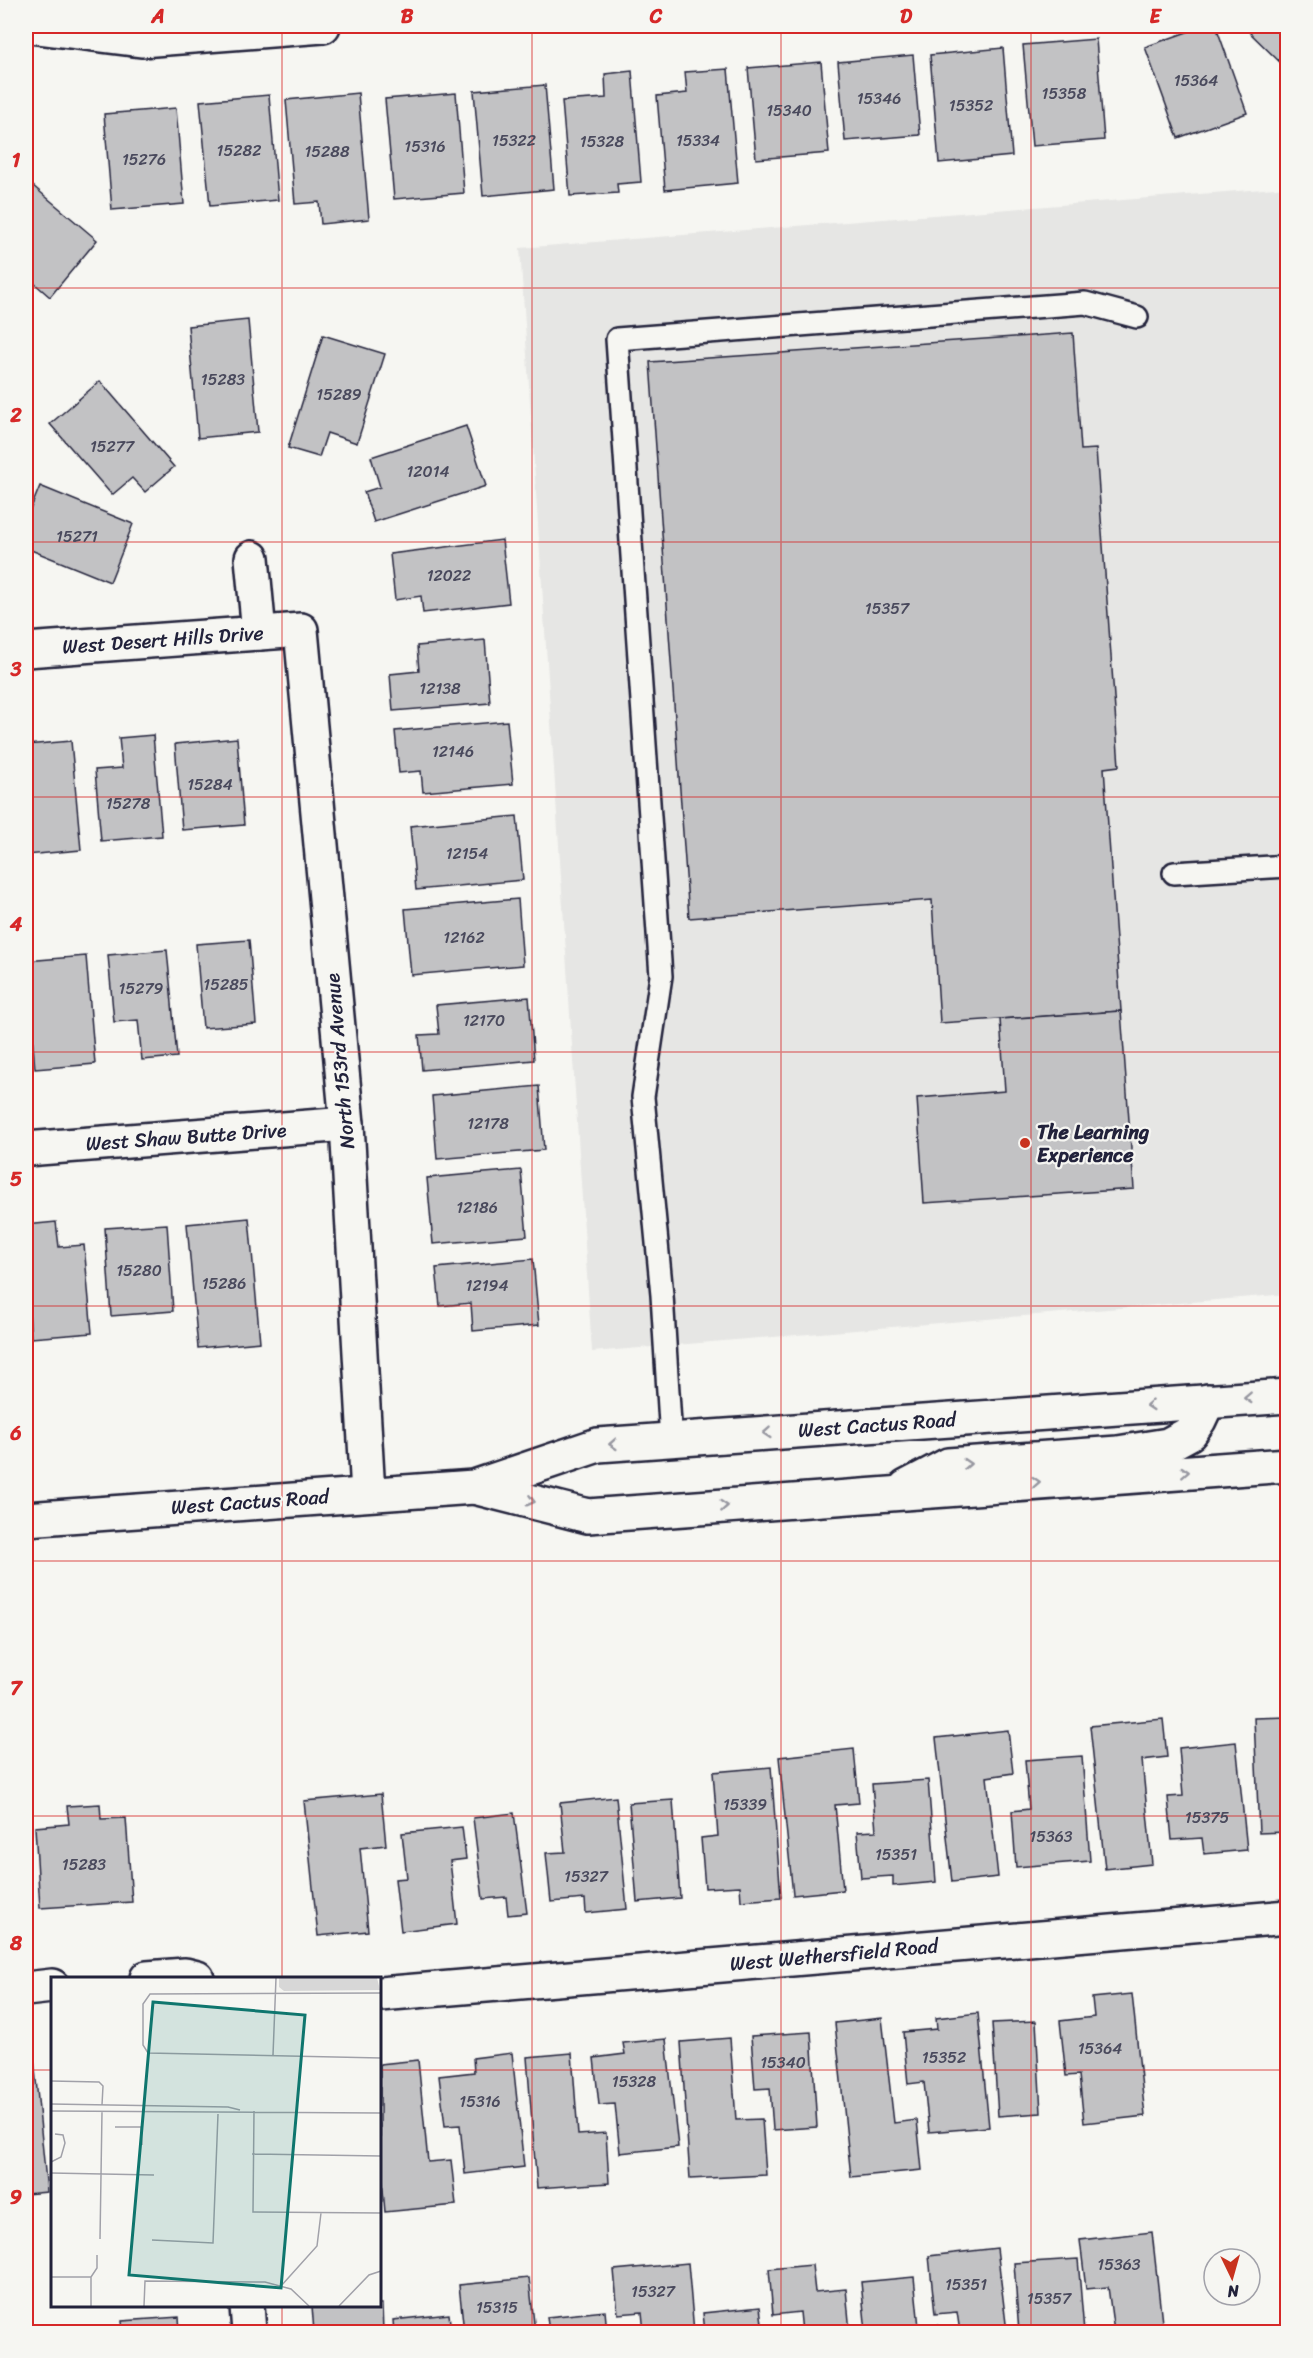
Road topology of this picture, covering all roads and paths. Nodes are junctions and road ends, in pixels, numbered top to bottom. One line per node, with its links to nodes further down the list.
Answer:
1 (29, 26): 2 (street)
2 (323, 26)
3 (1137, 317): 14 (lane)
4 (252, 558): 6 (street)
5 (301, 630): 6 (street, West Desert Hills Drive); 10 (street, North 153rd Avenue)
6 (259, 633): 7 (street, West Desert Hills Drive)
7 (26, 650)
8 (1287, 866): 9 (lane)
9 (1174, 873)
10 (346, 1124): 11 (street, West Shaw Butte Drive); 18 (street, North 153rd Avenue)
11 (26, 1149)
12 (1287, 1396): 13 (street, West Cactus Road, one-way to 13)
13 (1208, 1401): 14 (street, West Cactus Road, one-way to 14); 17 (street, one-way to 13)
14 (671, 1440): 16 (street, West Cactus Road, one-way to 16)
15 (1287, 1465): 17 (street, West Cactus Road, one-way to 15)
16 (474, 1487): 17 (street, West Cactus Road, one-way to 17); 18 (street, West Cactus Road)
17 (894, 1493)
18 (368, 1494): 19 (street, West Cactus Road)
19 (26, 1519)
20 (1287, 1917): 25 (street, West Wethersfield Road)
21 (160, 1977): 22 (street)
22 (193, 1977)
23 (51, 1986): 24 (street)
24 (26, 1989)
25 (381, 1994)
26 (247, 2307): 27 (street)
27 (249, 2332)

